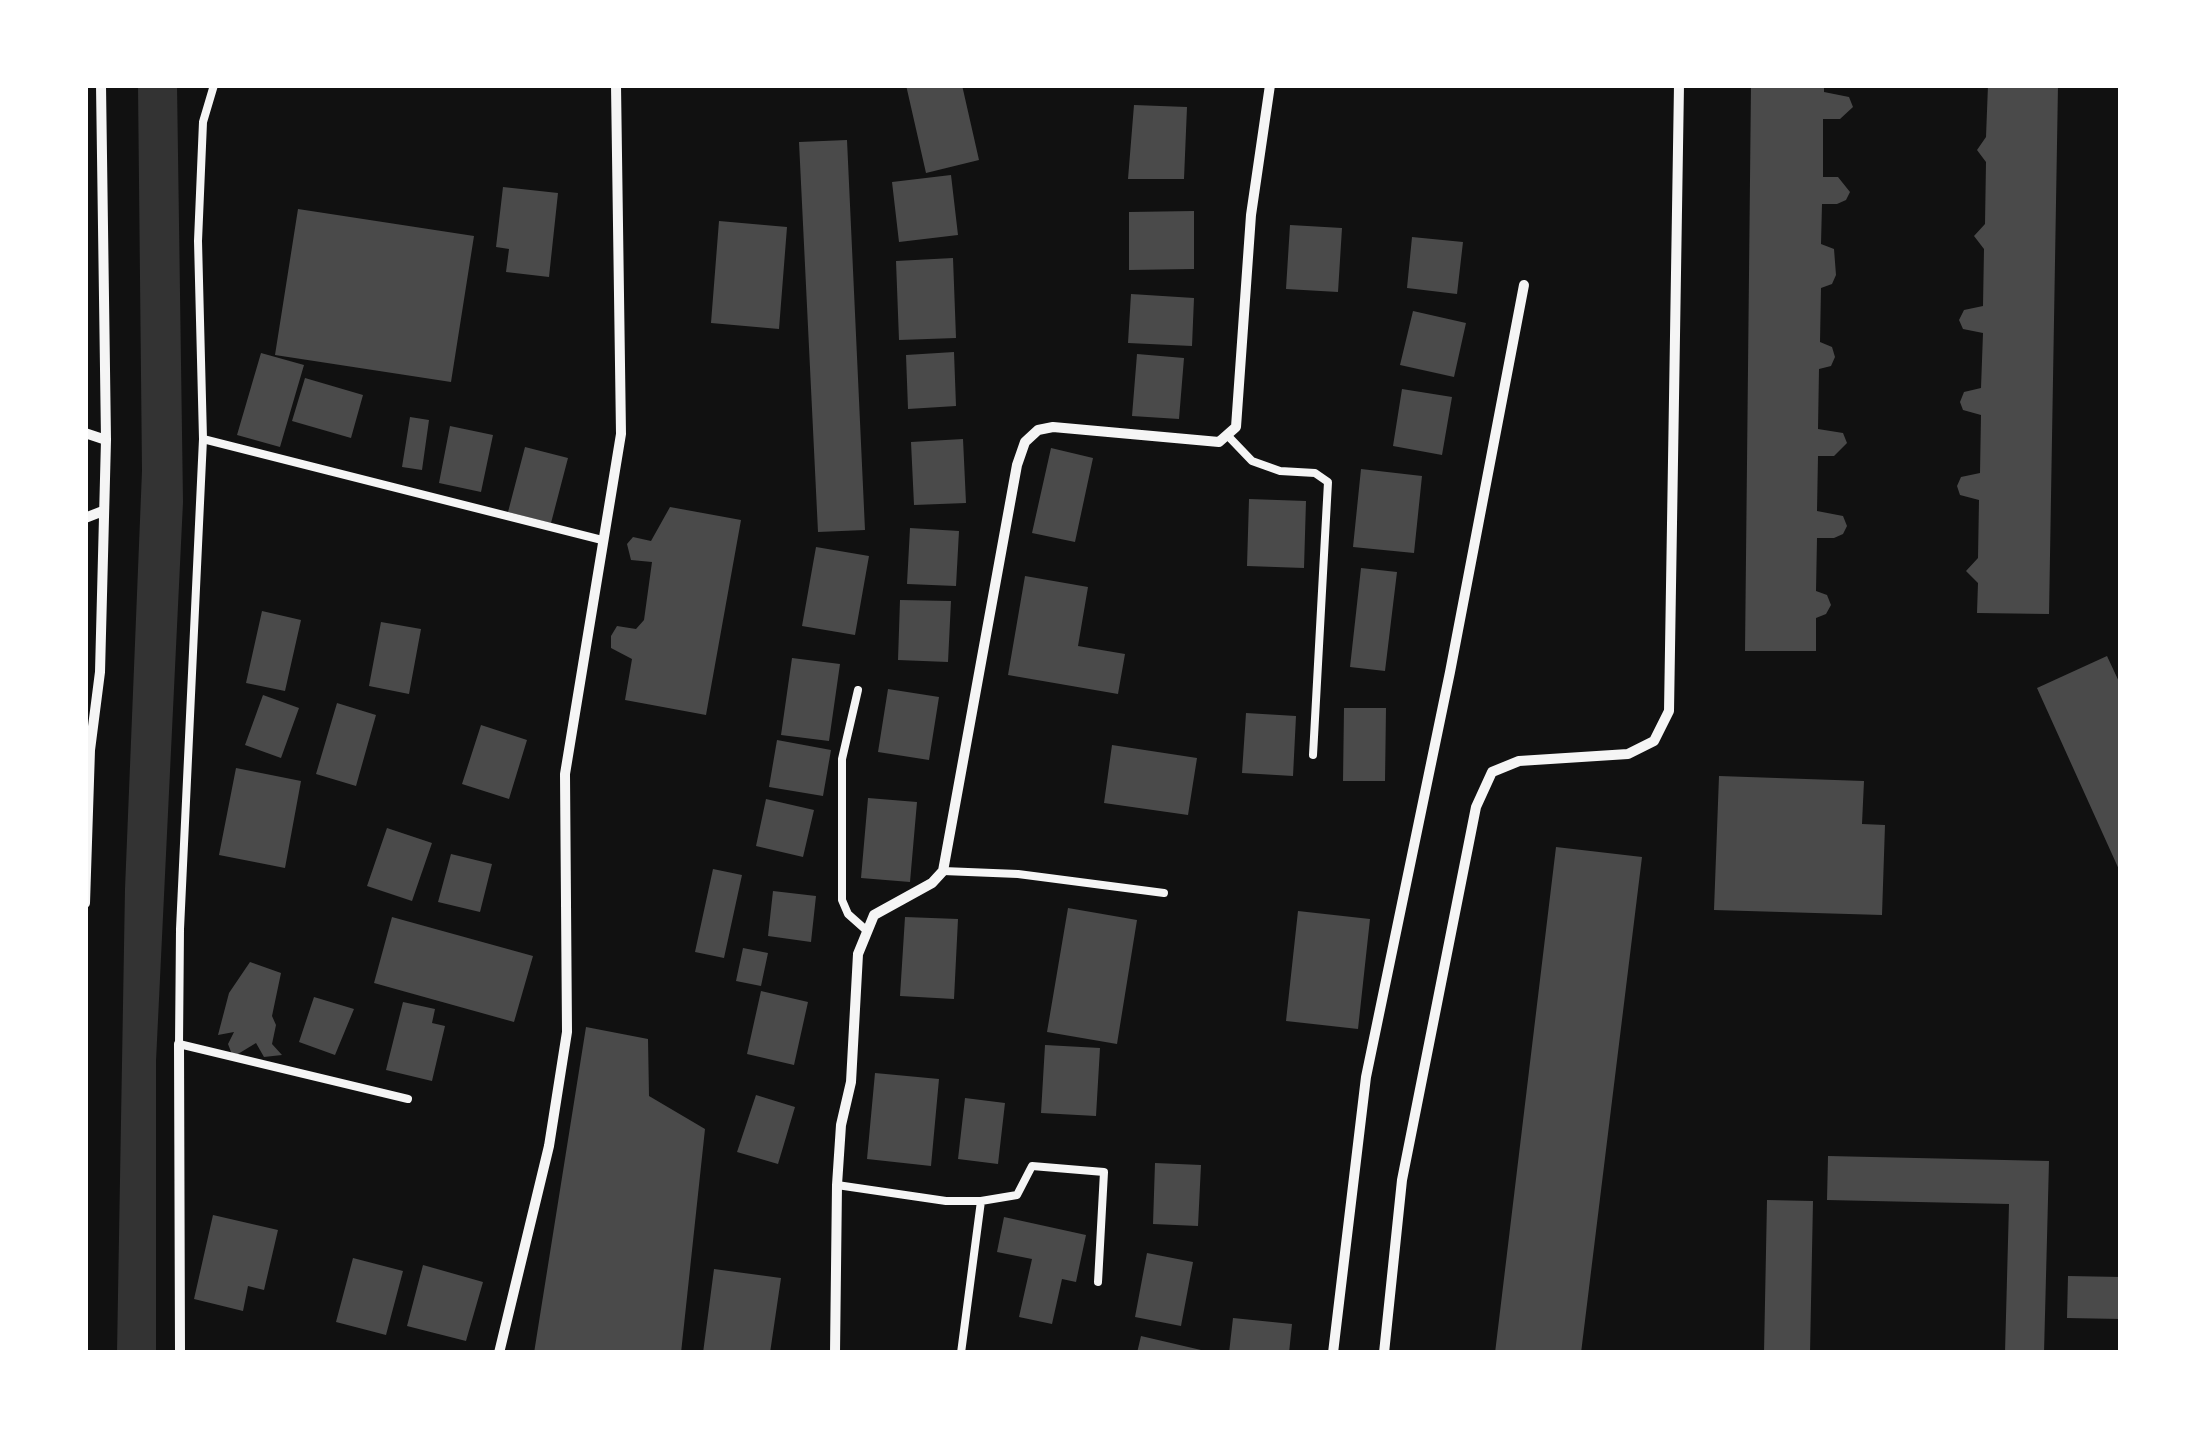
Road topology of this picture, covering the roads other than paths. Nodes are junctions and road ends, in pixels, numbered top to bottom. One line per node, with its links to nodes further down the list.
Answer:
1 (101, 85): 10 (street)
2 (214, 85): 9 (lane)
3 (616, 85): 13 (street)
4 (1270, 85): 8 (street)
5 (1679, 85): 30 (street)
6 (1524, 285): 29 (street)
7 (85, 433): 10 (street)
8 (1229, 437): 15 (lane); 16 (street)
9 (203, 439): 13 (lane); 20 (lane)
10 (106, 440): 11 (street)
11 (103, 510): 12 (street); 18 (street)
12 (85, 518)
13 (602, 540): 26 (street)
14 (858, 690): 19 (lane)
15 (1312, 756)
16 (943, 871): 17 (lane); 19 (street)
17 (1164, 894)
18 (85, 903)
19 (866, 930): 22 (street)
20 (179, 1044): 21 (lane); 25 (street)
21 (408, 1098)
22 (837, 1185): 23 (lane); 27 (street)
23 (981, 1201): 24 (lane); 28 (lane)
24 (1098, 1282)
25 (180, 1353)
26 (500, 1353)
27 (834, 1353)
28 (961, 1353)
29 (1333, 1353)
30 (1384, 1353)

